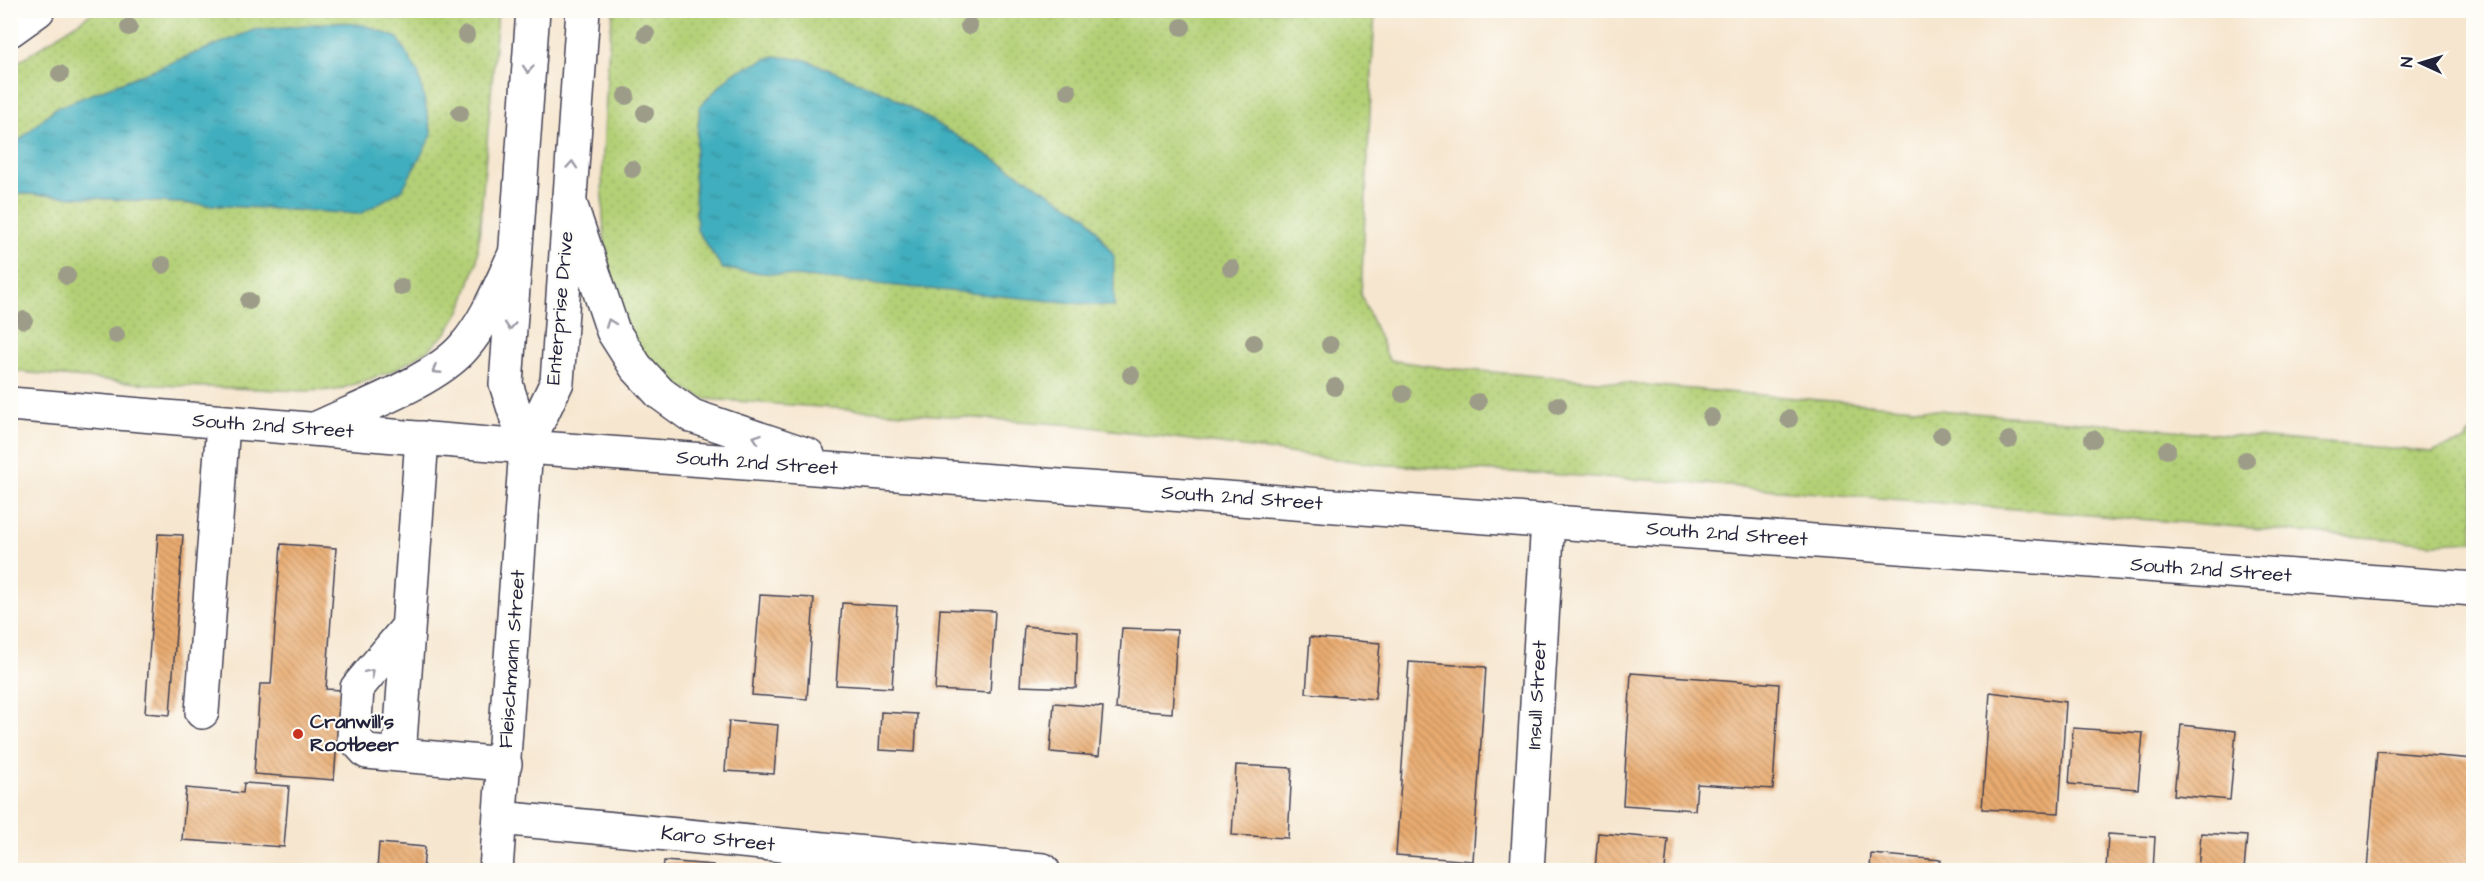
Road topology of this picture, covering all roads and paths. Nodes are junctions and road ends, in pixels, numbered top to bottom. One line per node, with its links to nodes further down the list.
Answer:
1 (38, 10): 4 (main road)
2 (533, 10): 6 (main road, one-way to 6)
3 (583, 10): 5 (main road, Enterprise Drive, one-way to 3)
4 (10, 30)
5 (569, 200): 11 (main road, Enterprise Drive); 12 (main road, one-way to 5)
6 (514, 254): 9 (main road, one-way to 9); 11 (main road, one-way to 11)
7 (10, 404): 8 (main road, South 2nd Street)
8 (223, 423): 9 (main road, South 2nd Street); 18 (main road)
9 (314, 429): 10 (main road, South 2nd Street)
10 (422, 438): 11 (main road, South 2nd Street); 17 (main road)
11 (526, 447): 12 (main road, South 2nd Street); 20 (main road, Fleischmann Street)
12 (852, 470): 13 (main road, South 2nd Street)
13 (1548, 520): 15 (main road, South 2nd Street); 24 (main road, Insull Street)
14 (2474, 572): 15 (main road)
15 (2419, 585): 16 (main road, South 2nd Street)
16 (2474, 589)
17 (408, 627): 19 (main road); 19 (main road, one-way to 17)
18 (202, 712)
19 (399, 755): 20 (main road)
20 (505, 764): 21 (main road, Fleischmann Street)
21 (500, 818): 22 (main road, Fleischmann Street); 23 (main road, Karo Street)
22 (496, 870)
23 (1043, 870)
24 (1527, 870)

